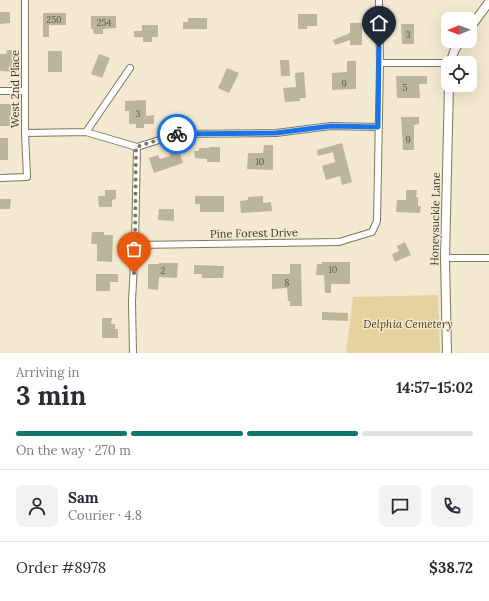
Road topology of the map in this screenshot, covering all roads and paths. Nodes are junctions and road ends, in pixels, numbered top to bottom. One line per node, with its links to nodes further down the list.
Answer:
1 (25, 0): 9 (street, West 2nd Place)
2 (379, 0): 5 (street)
3 (489, 2): 4 (street)
4 (477, 18)
5 (380, 63): 6 (street); 11 (street)
6 (441, 63)
7 (130, 68): 12 (street)
8 (0, 91): 9 (street)
9 (26, 91): 13 (street, West 2nd Place)
10 (449, 92): 17 (street, Honeysuckle Lane)
11 (378, 127): 14 (street); 16 (street, Pine Forest Drive)
12 (86, 132): 13 (street); 14 (street)
13 (25, 133): 15 (street, West 2nd Place)
14 (136, 147): 16 (street)
15 (0, 178)
16 (135, 245): 19 (street)
17 (445, 258): 18 (street); 20 (street, Honeysuckle Lane)
18 (489, 258)
19 (133, 353)
20 (447, 353)

